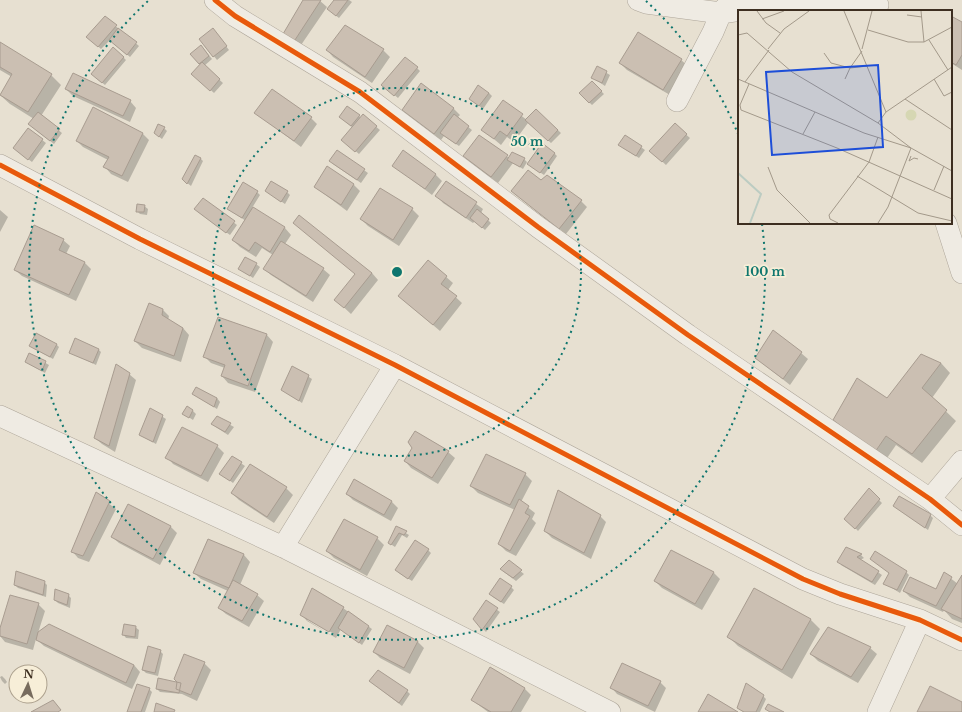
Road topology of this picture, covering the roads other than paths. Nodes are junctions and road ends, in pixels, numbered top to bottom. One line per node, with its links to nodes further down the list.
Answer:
1 (215, 0): 12 (street)
2 (638, 0): 4 (street)
3 (878, 5): 4 (street)
4 (727, 7): 5 (street)
5 (677, 101)
6 (0, 165): 9 (street)
7 (946, 224): 8 (street)
8 (962, 273)
9 (395, 365): 14 (street); 15 (street)
10 (0, 416): 14 (street)
11 (962, 461): 12 (street)
12 (930, 499): 13 (street)
13 (962, 525)
14 (284, 547): 17 (street)
15 (920, 620): 16 (street); 18 (street)
16 (962, 640)
17 (610, 712)
18 (878, 712)

